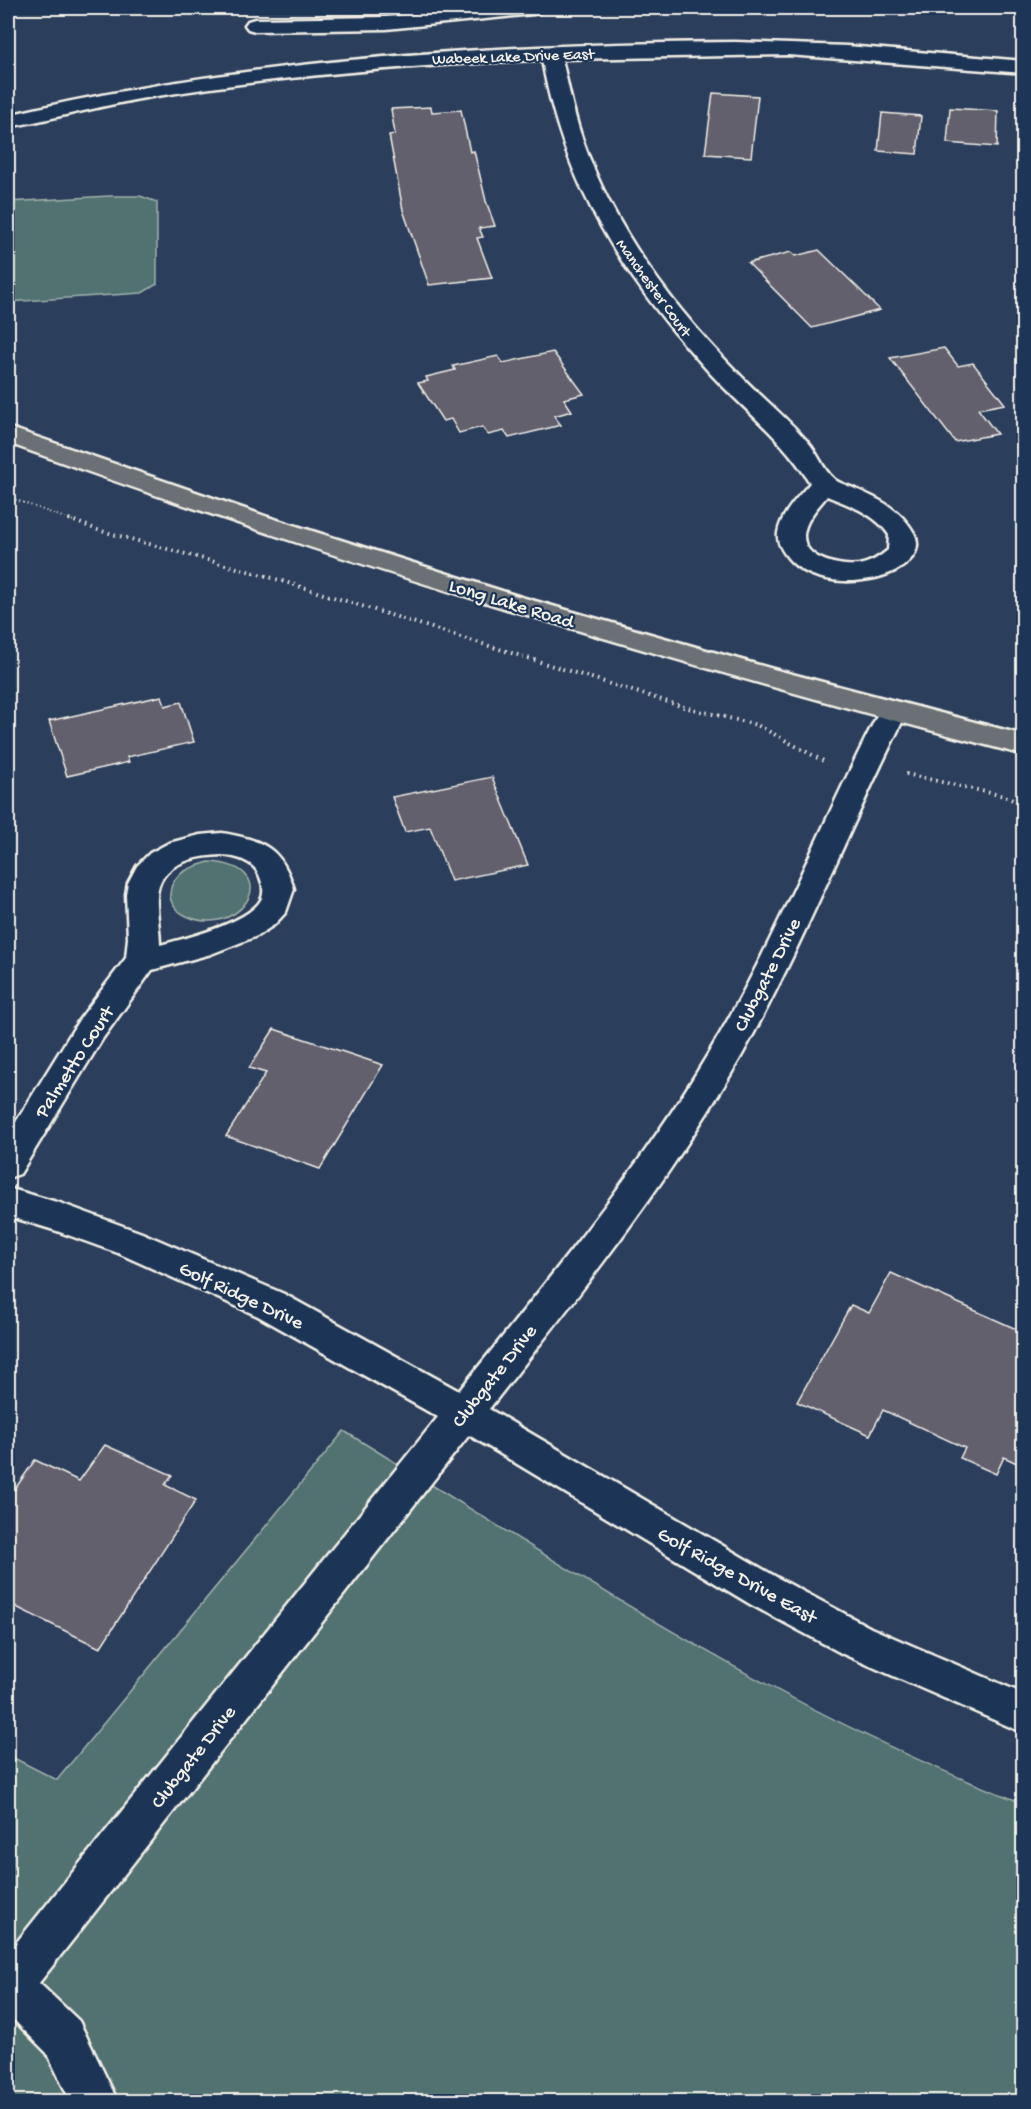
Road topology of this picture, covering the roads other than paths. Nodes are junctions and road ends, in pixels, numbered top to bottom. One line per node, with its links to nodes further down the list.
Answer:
1 (533, 8): 2 (street)
2 (255, 25)
3 (551, 53): 4 (street, Wabeek Lake Drive East); 5 (street, Wabeek Lake Drive East); 7 (street, Manchester Court)
4 (1023, 67)
5 (8, 121)
6 (8, 435): 8 (main road, Long Lake Road)
7 (823, 484)
8 (893, 712): 9 (main road, Long Lake Road); 13 (street, Clubgate Drive)
9 (1023, 745)
10 (142, 961): 10 (street); 11 (street, Palmetto Court)
11 (8, 1164)
12 (8, 1202): 13 (street, Golf Ridge Drive)
13 (464, 1413): 14 (street, Golf Ridge Drive East); 15 (street, Clubgate Drive)
14 (1023, 1714)
15 (9, 1984): 16 (street)
16 (95, 2102)

